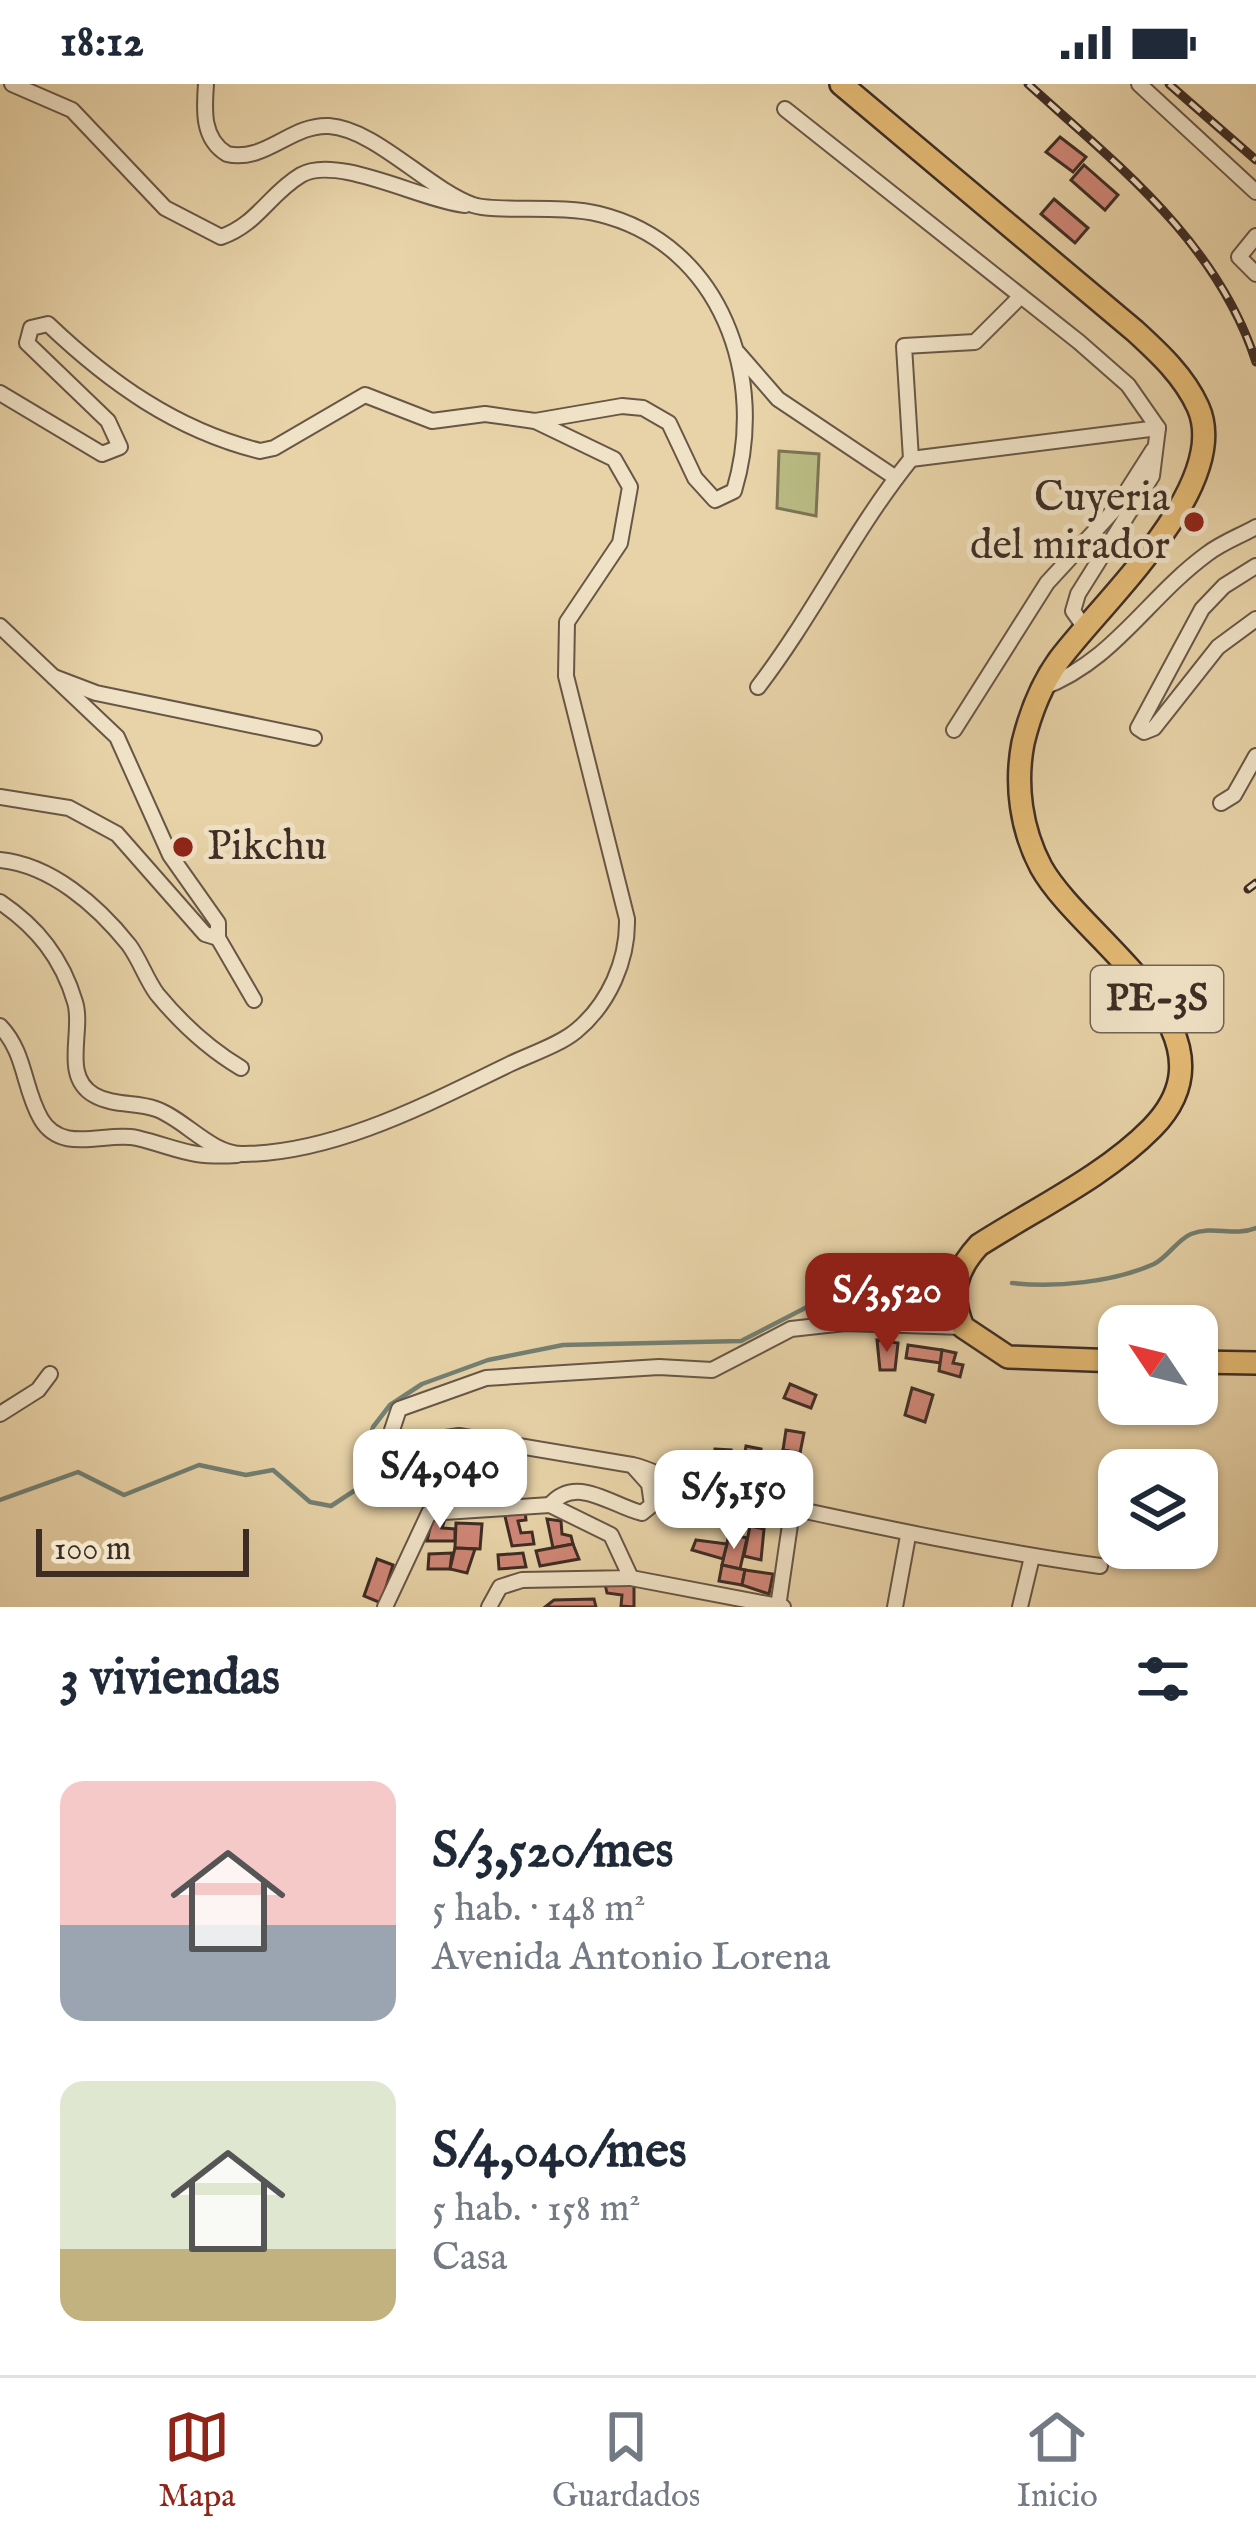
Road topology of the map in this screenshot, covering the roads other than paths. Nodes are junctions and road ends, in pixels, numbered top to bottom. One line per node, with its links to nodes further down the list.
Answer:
1 (12, 84): 7 (street)
2 (206, 84): 7 (street)
3 (841, 84): 22 (highway, PE-3S)
4 (1139, 84): 6 (street)
5 (785, 109): 10 (street)
6 (1256, 192)
7 (476, 206): 11 (street)
8 (1256, 236): 9 (street)
9 (1256, 274)
10 (1019, 298): 14 (street); 16 (street)
11 (734, 349): 13 (street); 17 (street)
12 (0, 393): 13 (street)
13 (535, 421): 38 (street)
14 (1158, 428): 15 (street); 16 (street)
15 (1156, 446): 22 (street); 26 (street)
16 (911, 459): 17 (street)
17 (896, 478): 24 (street)
18 (1256, 527): 25 (street)
19 (1256, 566): 20 (street)
20 (1256, 619)
21 (0, 626): 23 (street)
22 (1085, 628): 25 (highway, PE-3S)
23 (50, 676): 27 (street); 34 (street)
24 (758, 687)
25 (1042, 688): 39 (highway, PE-3S)
26 (954, 730)
27 (314, 738)
28 (1256, 756): 29 (street)
29 (1250, 778): 31 (street)
30 (0, 796): 34 (street)
31 (1221, 803)
32 (0, 860): 37 (street)
33 (0, 902): 38 (street)
34 (218, 938): 35 (street)
35 (254, 1000)
36 (0, 1026): 38 (street)
37 (241, 1068)
38 (237, 1155)
39 (963, 1328): 40 (highway); 45 (street)
40 (1098, 1360)
41 (1218, 1363): 42 (highway)
42 (1256, 1364)
43 (50, 1374): 44 (street)
44 (0, 1414)
45 (632, 1465): 46 (street); 47 (street)
46 (794, 1504): 48 (street); 54 (street)
47 (550, 1505): 51 (street); 52 (street)
48 (908, 1536): 49 (street); 55 (street)
49 (1032, 1557): 50 (street); 56 (street)
50 (1098, 1566)
51 (631, 1578): 53 (street); 54 (street)
52 (385, 1607)
53 (489, 1607)
54 (780, 1607)
55 (895, 1607)
56 (1020, 1607)

